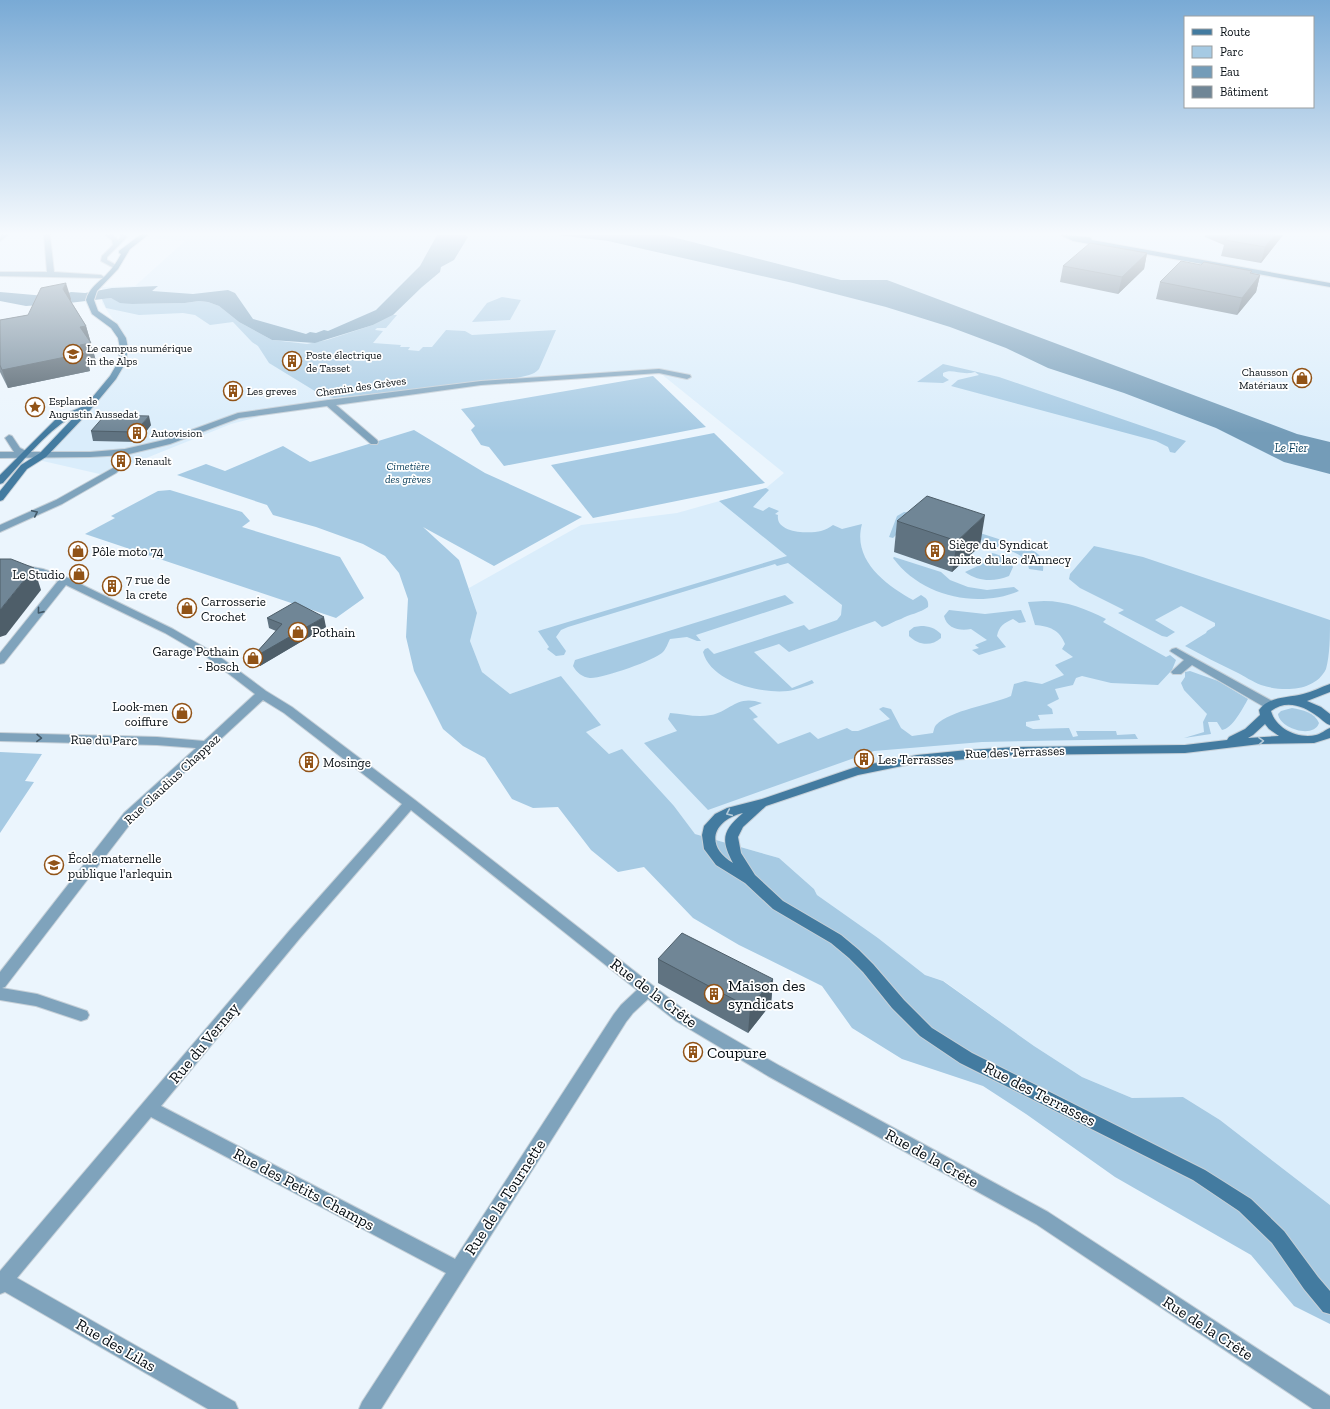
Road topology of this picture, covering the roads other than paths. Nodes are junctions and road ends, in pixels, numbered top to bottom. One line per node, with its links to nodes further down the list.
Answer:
1 (90, 301): 4 (street)
2 (687, 377): 3 (street, Chemin des Grèves)
3 (328, 403): 6 (street); 9 (street, Chemin des Grèves)
4 (89, 404): 7 (street); 9 (street)
5 (9, 438): 7 (street)
6 (374, 442)
7 (25, 454): 8 (street, Chemin des Grèves); 9 (street, Chemin des Grèves); 11 (street)
8 (0, 455)
9 (43, 455): 12 (street)
10 (113, 471): 13 (street, one-way to 10)
11 (0, 481)
12 (0, 498)
13 (0, 529)
14 (0, 564): 15 (street, Rue de la Crête)
15 (18, 567): 16 (street, Rue de la Crête); 17 (street, Rue de la Crête)
16 (0, 570)
17 (64, 580): 20 (street, one-way to 20); 23 (street, Rue de la Crête)
18 (1176, 651): 19 (street)
19 (1191, 660): 21 (street); 25 (street)
20 (0, 661)
21 (1176, 672)
22 (1330, 688): 24 (street)
23 (262, 694): 32 (street, Rue Claudius Chappaz); 34 (street, Rue de la Crête)
24 (1291, 701): 25 (street); 27 (street)
25 (1270, 705): 26 (street)
26 (1265, 717): 30 (street); 31 (street, Rue des Terrasses)
27 (1330, 721)
28 (1330, 732): 30 (street, Rue des Terrasses)
29 (0, 737): 32 (street, Rue du Parc, one-way to 32)
30 (1305, 739): 31 (street, Rue des Terrasses, one-way to 30)
31 (1223, 744): 33 (street, Rue des Terrasses)
32 (208, 745): 36 (street, Rue Claudius Chappaz)
33 (766, 802): 35 (street, Rue des Terrasses); 35 (street, Rue des Terrasses, one-way to 35)
34 (410, 803): 37 (street, Rue de la Crête); 40 (street, Rue du Vernay)
35 (750, 879): 43 (street, Rue des Terrasses)
36 (0, 983)
37 (647, 991): 41 (street, Rue de la Tournette); 44 (street, Rue de la Crête)
38 (0, 994): 39 (street)
39 (81, 1015)
40 (150, 1108): 41 (street, Rue des Petits Champs); 42 (street, Rue du Vernay)
41 (458, 1270): 46 (street, Rue de la Tournette)
42 (2, 1283): 45 (street, Rue des Lilas)
43 (1330, 1305)
44 (1330, 1408)
45 (228, 1409)
46 (369, 1409)

